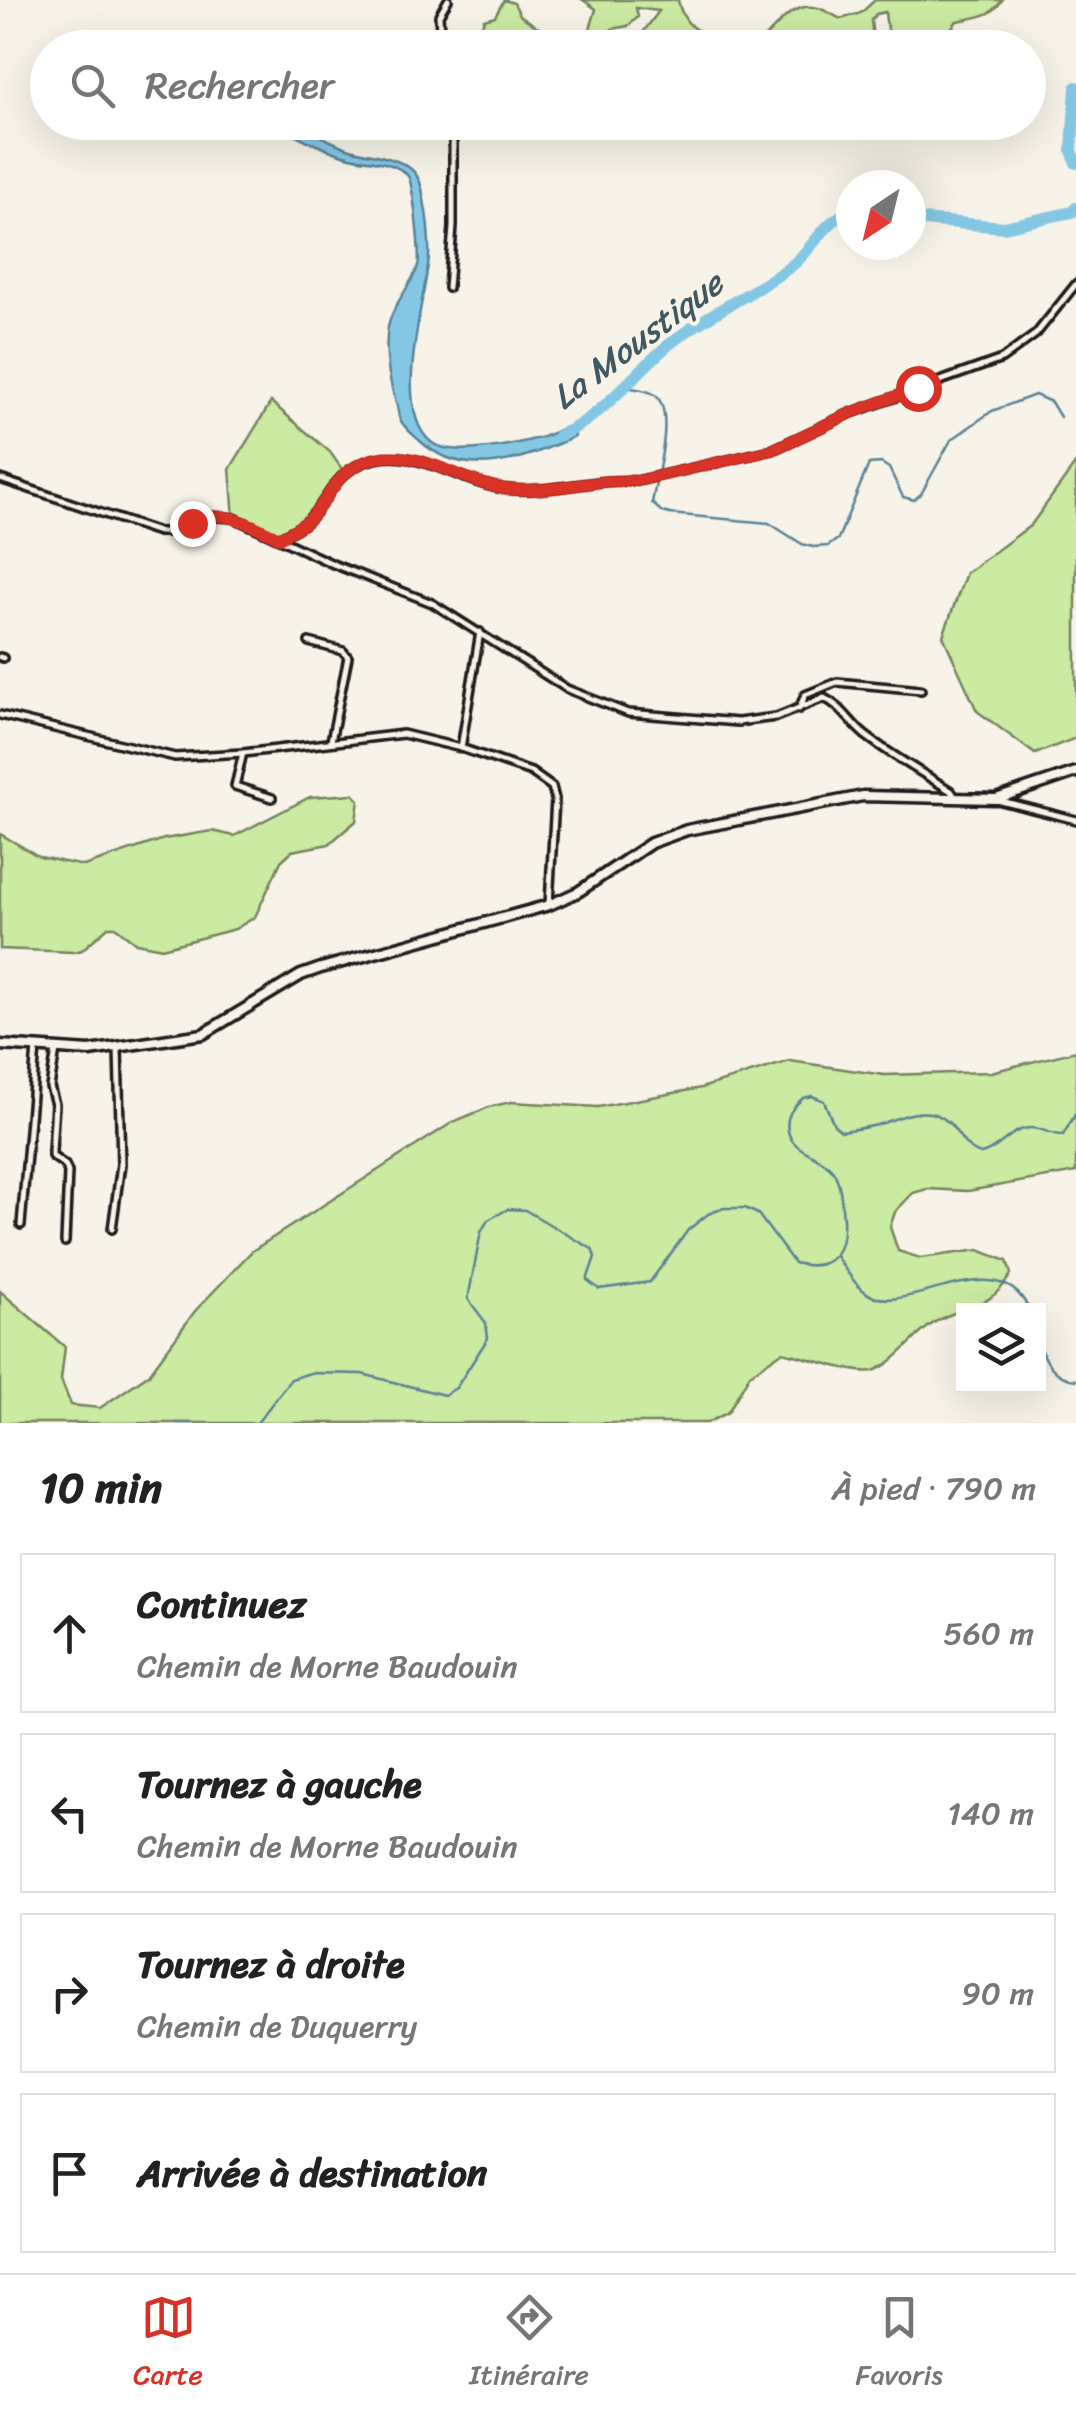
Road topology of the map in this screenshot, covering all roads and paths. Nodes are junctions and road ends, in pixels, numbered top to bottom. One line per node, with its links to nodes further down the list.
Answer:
1 (448, 0): 2 (street)
2 (440, 30)
3 (453, 140): 5 (street)
4 (1075, 286): 7 (street)
5 (448, 288)
6 (0, 479): 7 (street)
7 (279, 538): 8 (street)
8 (480, 632): 11 (street); 14 (street)
9 (309, 642): 13 (street)
10 (921, 690): 11 (street)
11 (799, 709): 18 (street)
12 (0, 716): 15 (street)
13 (331, 741): 14 (street); 15 (street)
14 (461, 748): 21 (street)
15 (244, 753): 17 (street)
16 (1076, 772): 19 (street)
17 (272, 798)
18 (955, 800): 19 (street); 21 (street)
19 (996, 800): 20 (street)
20 (1076, 820)
21 (549, 905): 24 (street)
22 (0, 1045): 23 (street)
23 (36, 1048): 25 (street); 26 (street)
24 (118, 1048): 25 (street); 27 (street)
25 (56, 1050): 28 (street)
26 (21, 1225)
27 (112, 1230)
28 (65, 1242)

